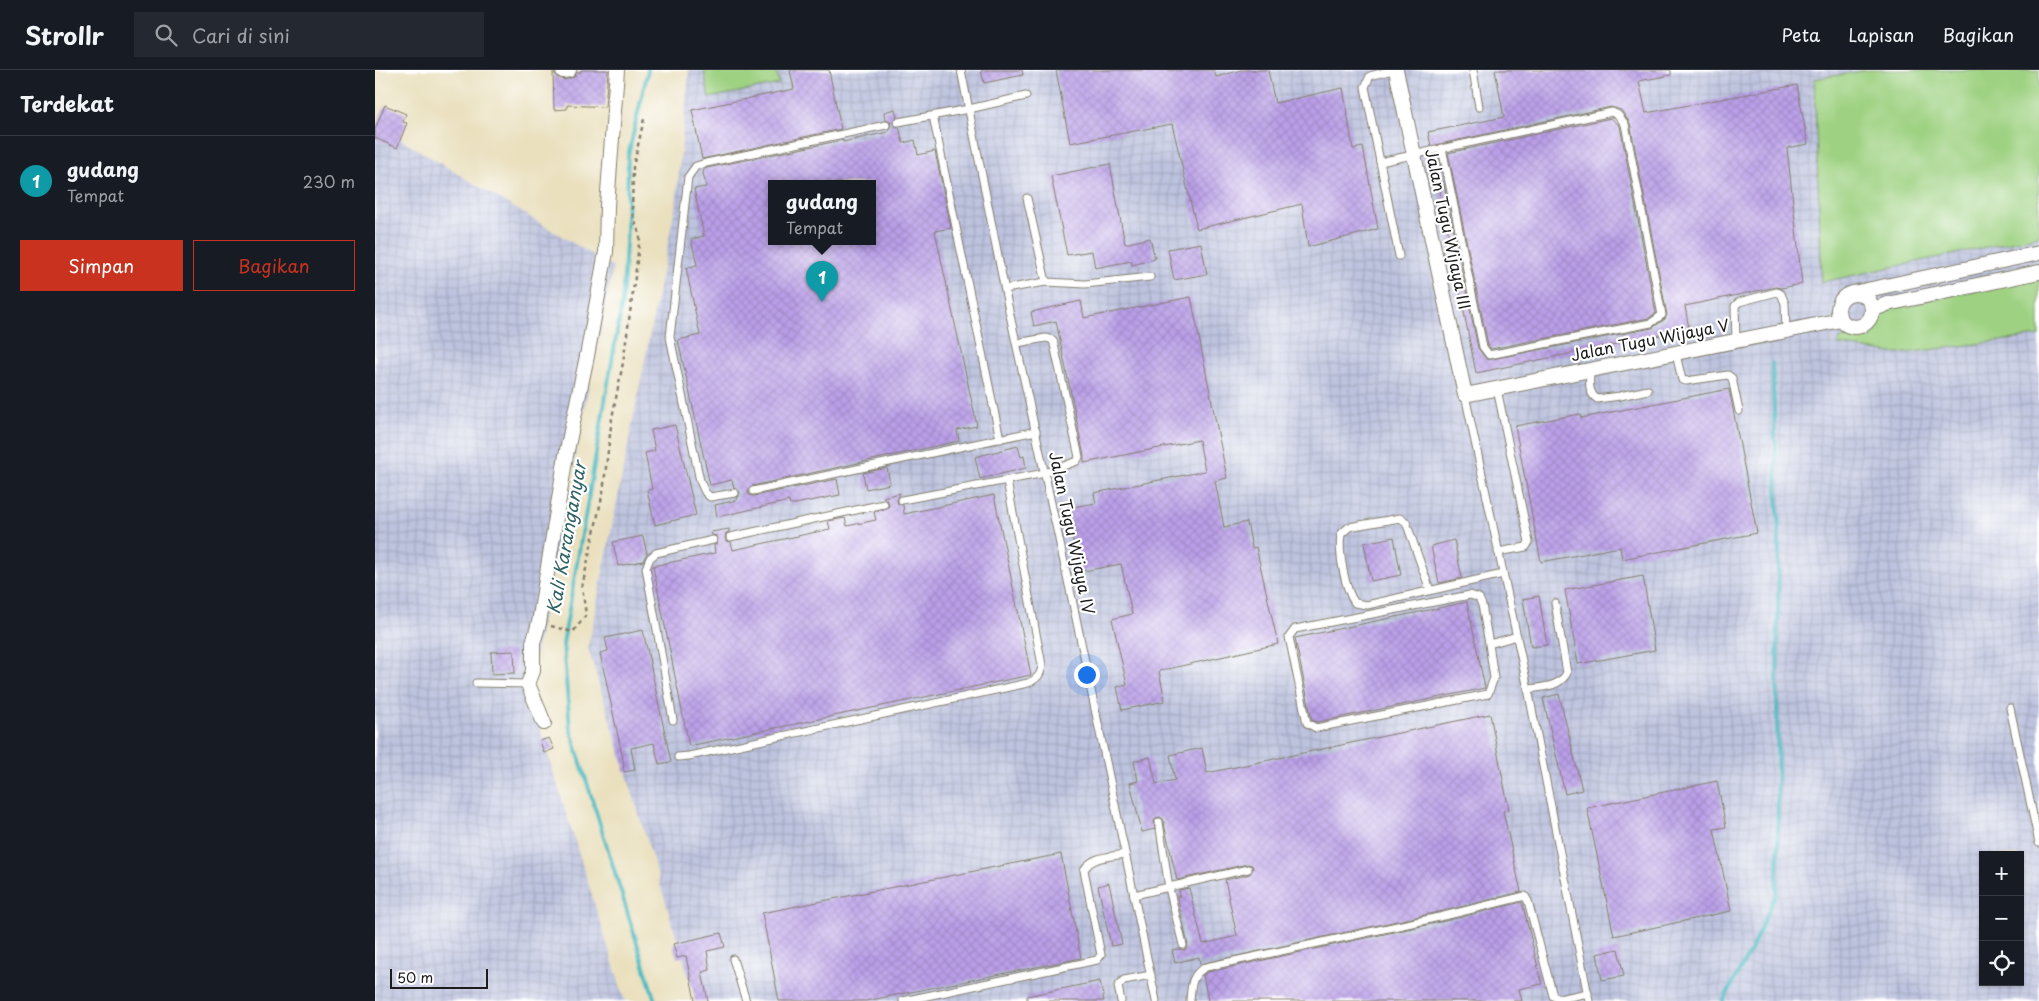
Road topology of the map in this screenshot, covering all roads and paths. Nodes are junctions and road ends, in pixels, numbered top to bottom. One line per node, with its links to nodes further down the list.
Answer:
1 (617, 70): 53 (street)
2 (961, 70): 8 (lane, Jalan Tugu Wijaya IV)
3 (1392, 70): 15 (lane)
4 (1396, 70): 14 (street, Jalan Tugu Wijaya III)
5 (1473, 70): 7 (lane)
6 (1026, 96): 8 (lane)
7 (1479, 107)
8 (969, 109): 9 (lane); 22 (lane, Jalan Tugu Wijaya IV)
9 (933, 116): 11 (lane); 36 (lane)
10 (644, 119): 49 (path)
11 (898, 122)
12 (886, 124): 40 (lane)
13 (1442, 148): 13 (lane); 14 (lane)
14 (1414, 154): 15 (lane); 33 (street, Jalan Tugu Wijaya III)
15 (1380, 162): 18 (lane)
16 (1027, 198): 21 (lane)
17 (2039, 253): 23 (street)
18 (1399, 256)
19 (2039, 272): 24 (street)
20 (1150, 277): 21 (lane)
21 (1046, 282): 22 (lane)
22 (1005, 290): 28 (lane, Jalan Tugu Wijaya IV)
23 (1853, 293): 24 (street); 25 (street)
24 (1872, 310): 25 (street)
25 (1841, 320): 26 (street, Jalan Tugu Wijaya V)
26 (1786, 332): 27 (street, Jalan Tugu Wijaya V); 27 (lane)
27 (1736, 341): 29 (street, Jalan Tugu Wijaya V)
28 (1017, 343): 35 (lane, Jalan Tugu Wijaya IV); 37 (lane)
29 (1676, 354): 30 (street, Jalan Tugu Wijaya V); 34 (lane)
30 (1590, 370): 31 (street, Jalan Tugu Wijaya V); 32 (lane)
31 (1497, 388): 33 (street, Jalan Tugu Wijaya V); 45 (lane)
32 (1648, 390)
33 (1465, 395): 45 (lane)
34 (1739, 411)
35 (1036, 431): 36 (lane); 37 (lane, Jalan Tugu Wijaya IV)
36 (1000, 439): 39 (lane)
37 (1045, 473): 38 (lane); 61 (lane, Jalan Tugu Wijaya IV)
38 (1007, 481): 41 (lane); 58 (lane)
39 (753, 491)
40 (735, 493)
41 (902, 500)
42 (884, 504): 43 (lane)
43 (730, 537)
44 (713, 540): 56 (lane)
45 (1498, 552): 46 (lane)
46 (1503, 574): 47 (lane); 50 (lane)
47 (1430, 590): 47 (lane)
48 (1555, 603): 54 (lane)
49 (543, 624)
50 (1517, 636): 51 (lane); 54 (lane)
51 (1489, 644): 51 (lane)
52 (476, 683): 53 (lane)
53 (528, 684): 57 (street)
54 (1528, 689): 68 (lane)
55 (2010, 708): 60 (lane)
56 (673, 720)
57 (544, 723)
58 (678, 757)
59 (1159, 822): 63 (lane)
60 (2039, 843)
61 (1125, 854): 64 (lane, Jalan Tugu Wijaya IV); 70 (lane)
62 (1248, 869): 63 (lane)
63 (1169, 888): 64 (lane); 65 (lane)
64 (1134, 895): 67 (lane, Jalan Tugu Wijaya IV)
65 (1183, 945)
66 (733, 960): 69 (lane)
67 (1151, 975): 71 (lane); 72 (lane, Jalan Tugu Wijaya IV)
68 (1588, 993): 73 (lane); 74 (lane)
69 (746, 1001)
70 (903, 1001)
71 (1121, 1001)
72 (1156, 1001)
73 (1191, 1001)
74 (1589, 1001)

